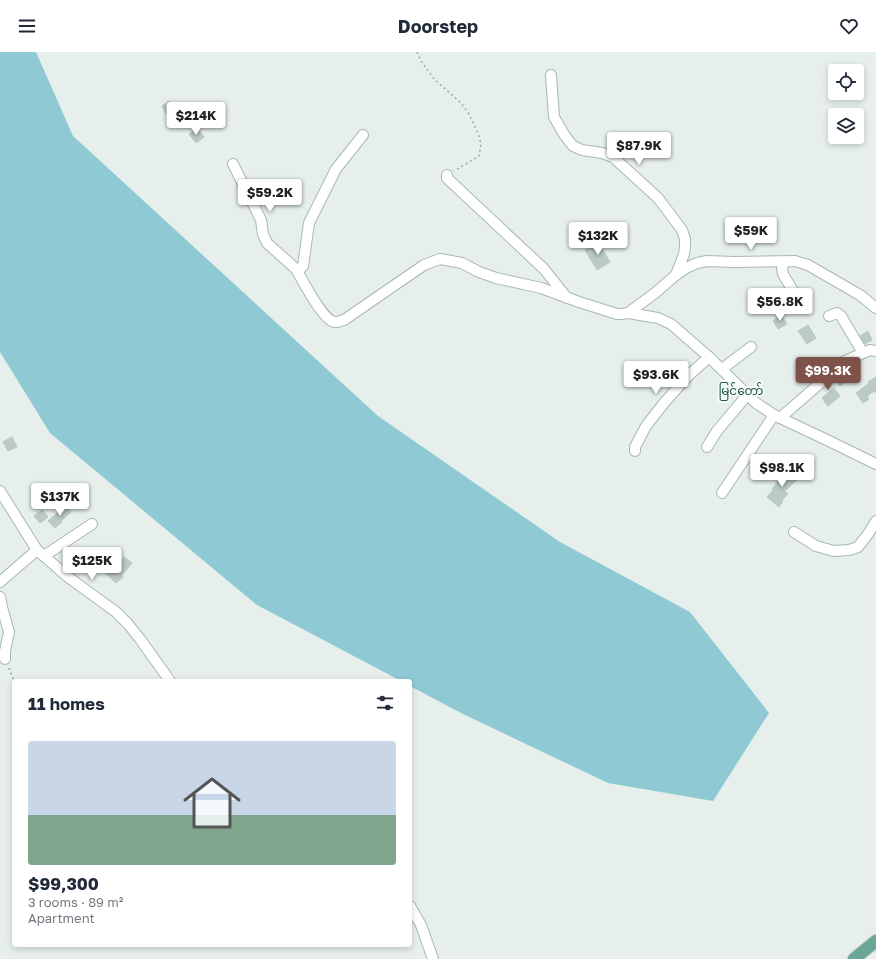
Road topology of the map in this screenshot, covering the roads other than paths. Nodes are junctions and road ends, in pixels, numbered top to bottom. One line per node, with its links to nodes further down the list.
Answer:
1 (551, 75): 7 (street)
2 (363, 135): 6 (street)
3 (234, 164): 6 (street)
4 (447, 175): 8 (street)
5 (784, 262): 7 (street); 9 (street); 10 (street)
6 (296, 269): 8 (street)
7 (676, 275): 11 (street)
8 (567, 298): 11 (street)
9 (803, 308)
10 (876, 308)
11 (628, 313): 16 (street)
12 (829, 316): 15 (street)
13 (751, 347): 17 (street)
14 (876, 350): 15 (street)
15 (863, 353): 19 (street)
16 (709, 357): 17 (street); 21 (street)
17 (722, 369): 18 (street)
18 (748, 394): 19 (street); 20 (street)
19 (777, 417): 22 (street); 24 (street)
20 (707, 447)
21 (635, 451)
22 (876, 464)
23 (0, 491): 28 (street)
24 (722, 493)
25 (876, 521): 27 (street)
26 (92, 524): 28 (street)
27 (794, 532)
28 (40, 553): 29 (street); 32 (street)
29 (0, 582)
30 (0, 597): 31 (street)
31 (5, 659)
32 (169, 679)
33 (412, 909): 35 (street)
34 (876, 941): 36 (main road)
35 (433, 959)
36 (854, 959)

